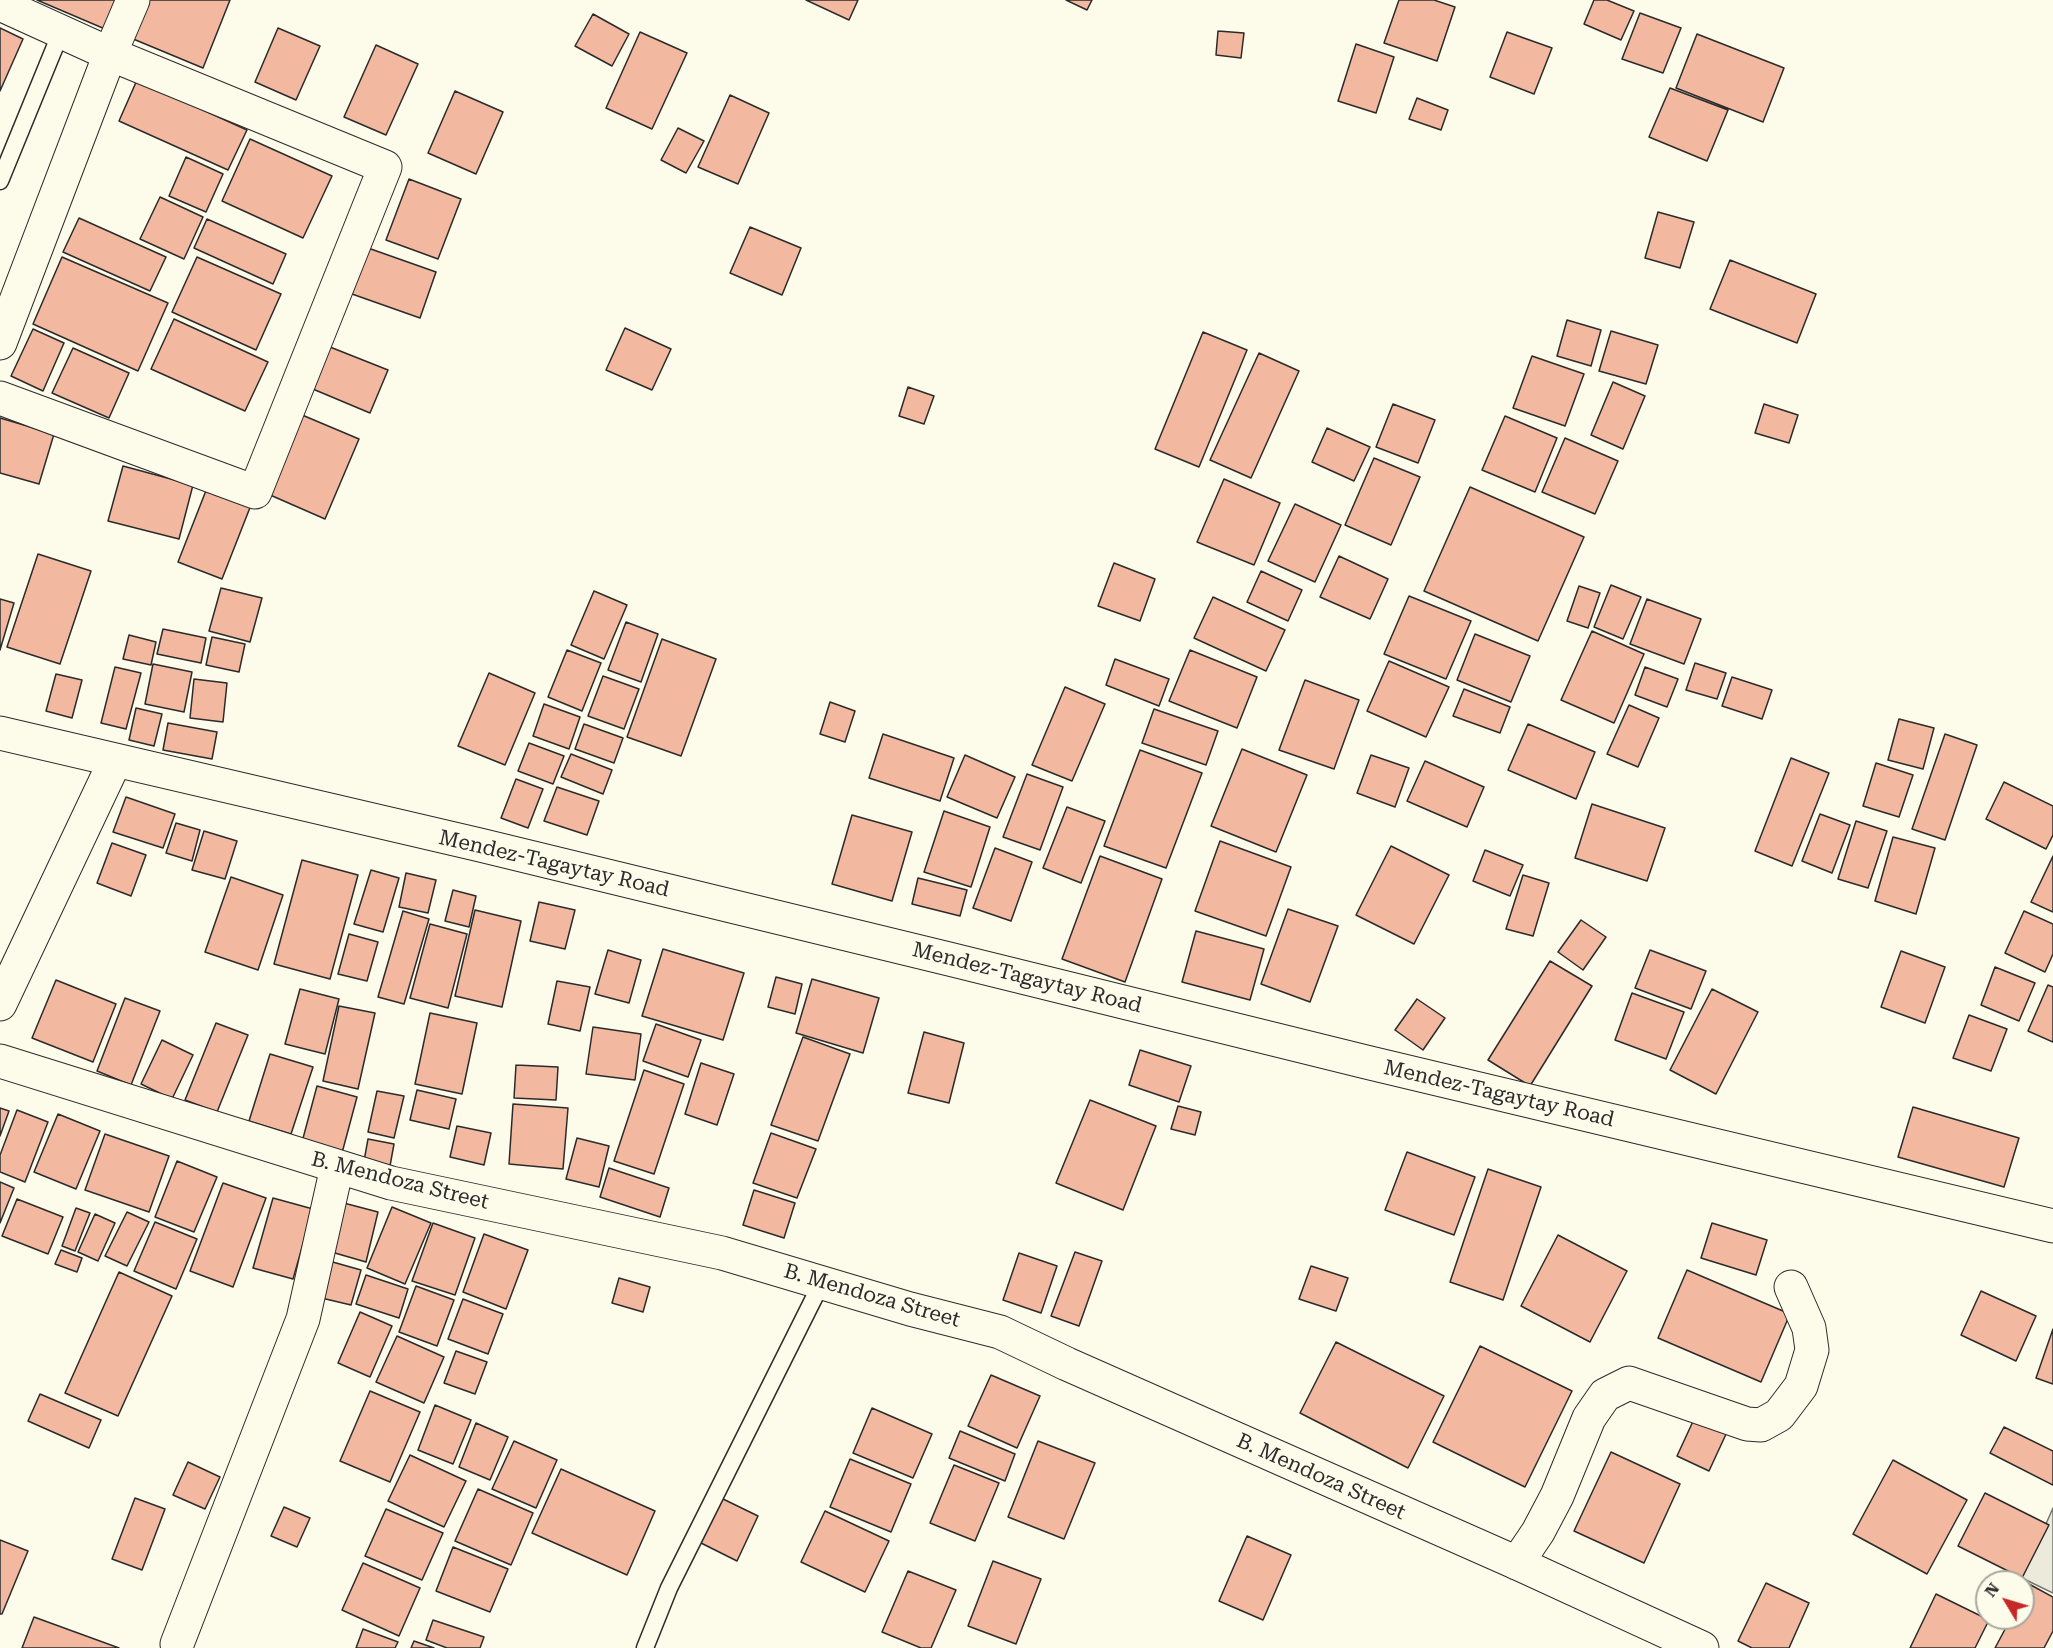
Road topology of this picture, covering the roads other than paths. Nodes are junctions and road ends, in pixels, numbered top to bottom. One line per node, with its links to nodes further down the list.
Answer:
1 (133, 0): 4 (street)
2 (0, 4): 3 (street)
3 (61, 32): 4 (street); 5 (lane)
4 (110, 54): 6 (street); 7 (street)
5 (0, 181)
6 (0, 343)
7 (0, 398)
8 (0, 733): 9 (street, Mendez-Tagaytay Road)
9 (115, 761): 10 (street); 13 (street, Mendez-Tagaytay Road)
10 (0, 1004)
11 (0, 1061): 12 (street, B. Mendoza Street)
12 (336, 1167): 14 (street, B. Mendoza Street); 17 (street)
13 (2053, 1226)
14 (822, 1282): 16 (street, B. Mendoza Street); 18 (lane)
15 (1791, 1287): 16 (street)
16 (1517, 1563): 19 (street, B. Mendoza Street)
17 (177, 1644)
18 (645, 1648)
19 (1702, 1648)

